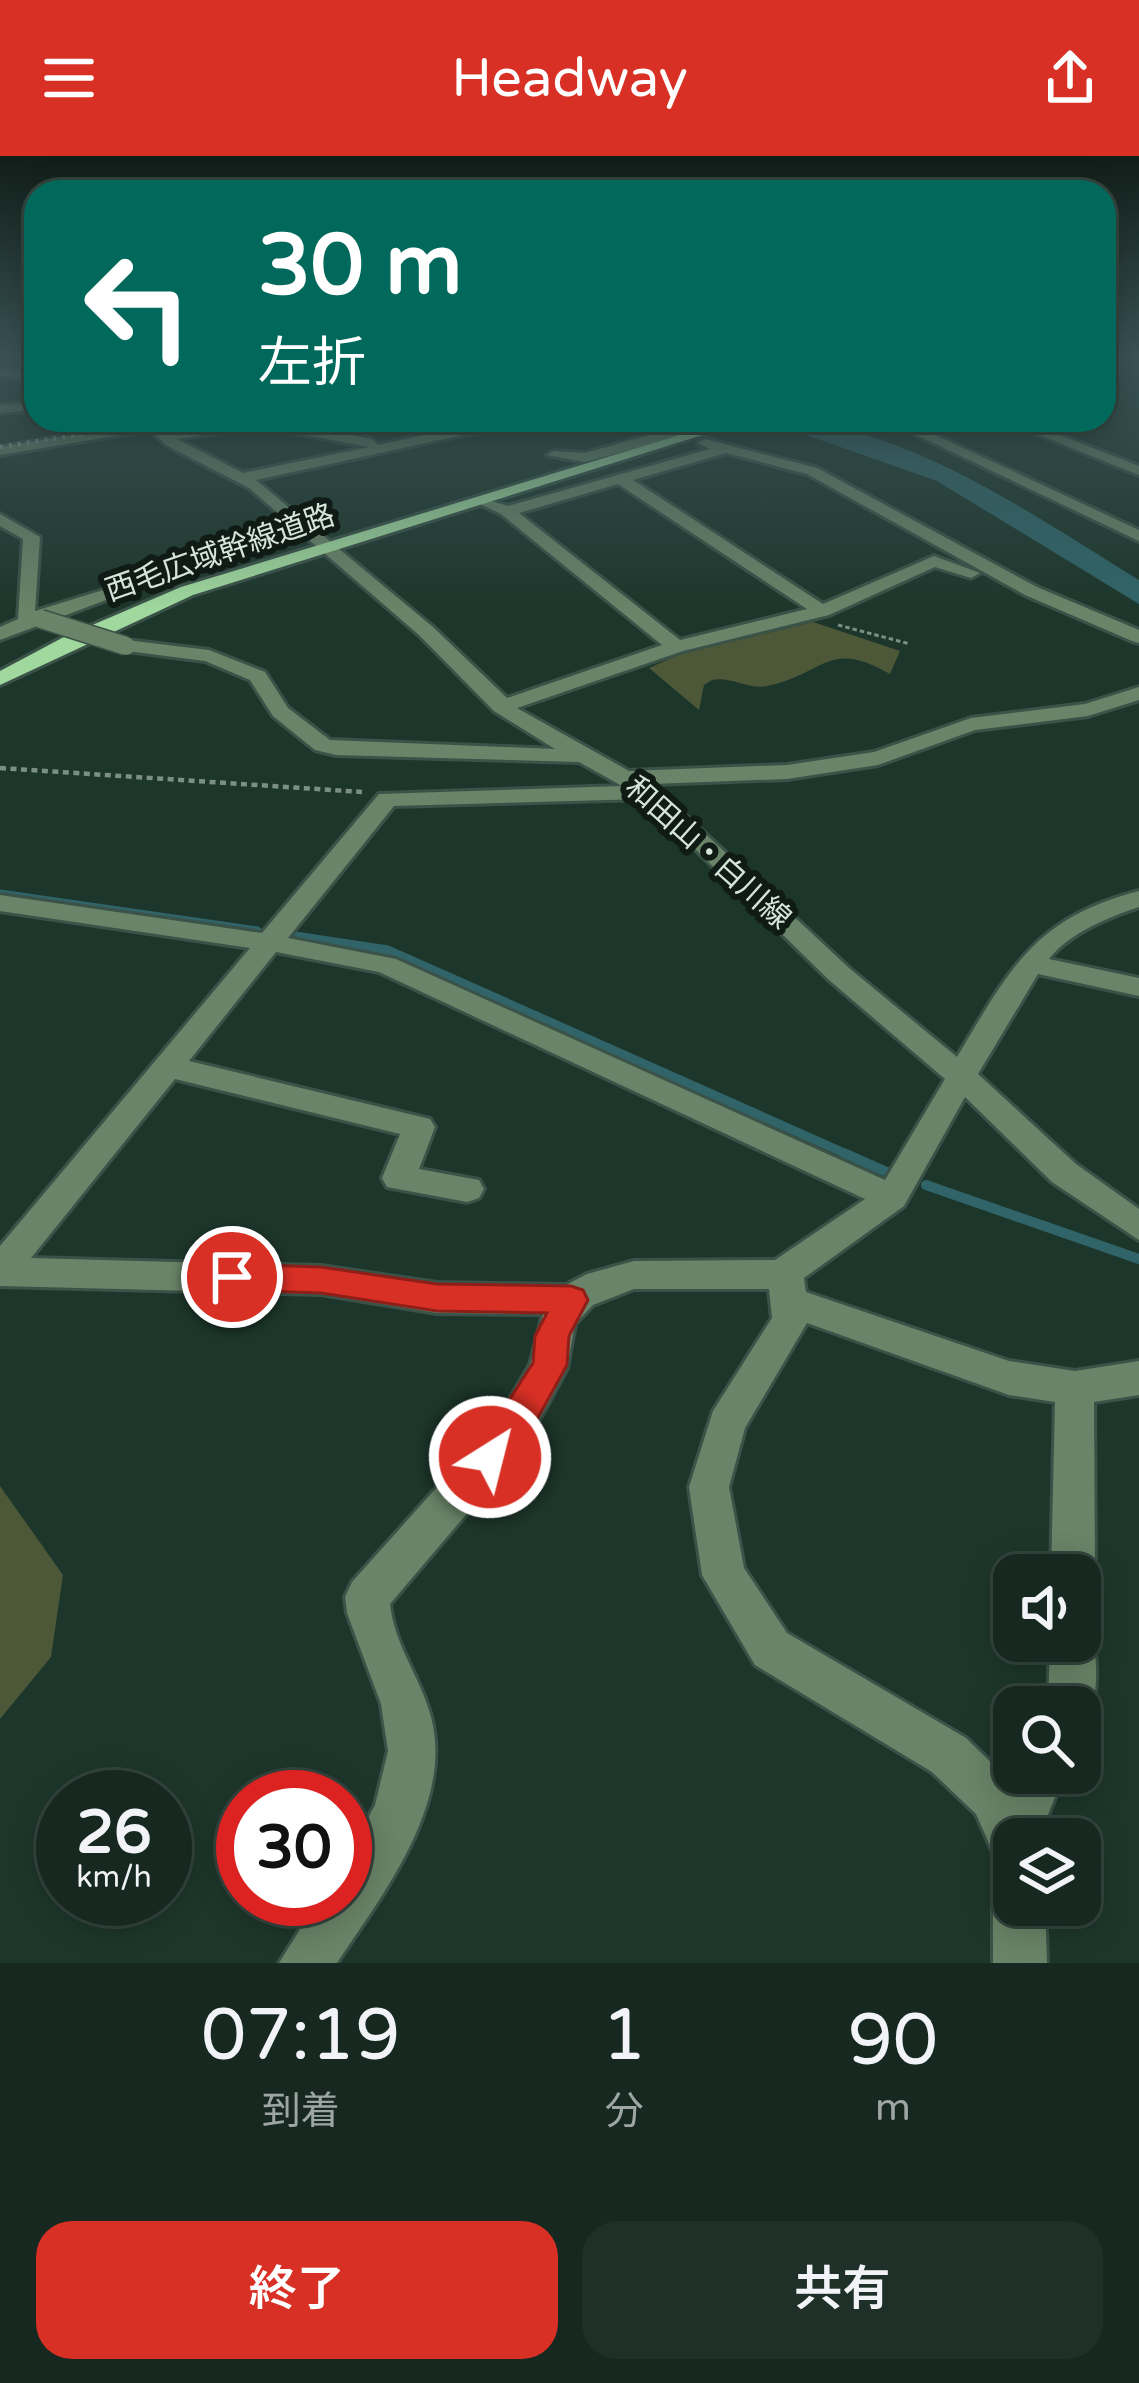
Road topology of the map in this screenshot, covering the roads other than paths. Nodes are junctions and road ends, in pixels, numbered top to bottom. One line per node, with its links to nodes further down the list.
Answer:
1 (62, 442): 12 (street)
2 (180, 442): 15 (street, 和田山・白川線)
3 (375, 442): 10 (street)
4 (407, 442): 10 (street)
5 (633, 442): 13 (street)
6 (677, 442): 17 (main road, 西毛広域幹線道路)
7 (940, 442): 20 (street)
8 (1066, 442): 14 (street)
9 (705, 443): 11 (street)
10 (390, 445): 15 (street)
11 (724, 449): 16 (street); 23 (street)
12 (0, 452)
13 (554, 455)
14 (1139, 471)
15 (243, 478): 21 (street, 和田山・白川線)
16 (621, 478): 18 (street); 24 (street)
17 (484, 500): 18 (street); 21 (main road, 西毛広域幹線道路)
18 (508, 511): 29 (street)
19 (0, 519): 26 (street)
20 (1139, 536)
21 (325, 547): 30 (main road, 西毛広域幹線道路); 33 (street, 和田山・白川線)
22 (142, 584): 26 (street)
23 (1027, 589): 24 (street); 28 (street)
24 (822, 610): 29 (street)
25 (0, 616): 26 (street)
26 (33, 617): 27 (street); 35 (street, bridge)
27 (0, 634)
28 (1139, 637)
29 (676, 647): 33 (street)
30 (0, 679)
31 (1139, 693): 32 (street)
32 (1115, 702): 34 (street); 36 (street)
33 (501, 706): 35 (street, 和田山・白川線)
34 (1139, 715)
35 (589, 755): 36 (street, 和田山・白川線)
36 (639, 785): 39 (street); 43 (street, 和田山・白川線)
37 (1139, 899): 40 (street)
38 (0, 903): 39 (street)
39 (267, 942): 42 (street); 45 (street)
40 (1029, 963): 41 (street); 43 (street)
41 (1139, 987)
42 (166, 1066): 44 (street); 47 (street)
43 (962, 1077): 45 (street); 46 (street, 和田山・白川線)
44 (467, 1189)
45 (892, 1196): 48 (street)
46 (1139, 1227)
47 (0, 1271): 49 (street)
48 (787, 1287): 49 (street); 51 (street); 53 (street)
49 (571, 1300): 55 (street)
50 (1139, 1378): 51 (street)
51 (1076, 1388): 52 (street)
52 (1073, 1554)
53 (1004, 1818)
54 (1019, 1926): 56 (street)
55 (306, 1963)
56 (1020, 1963)

